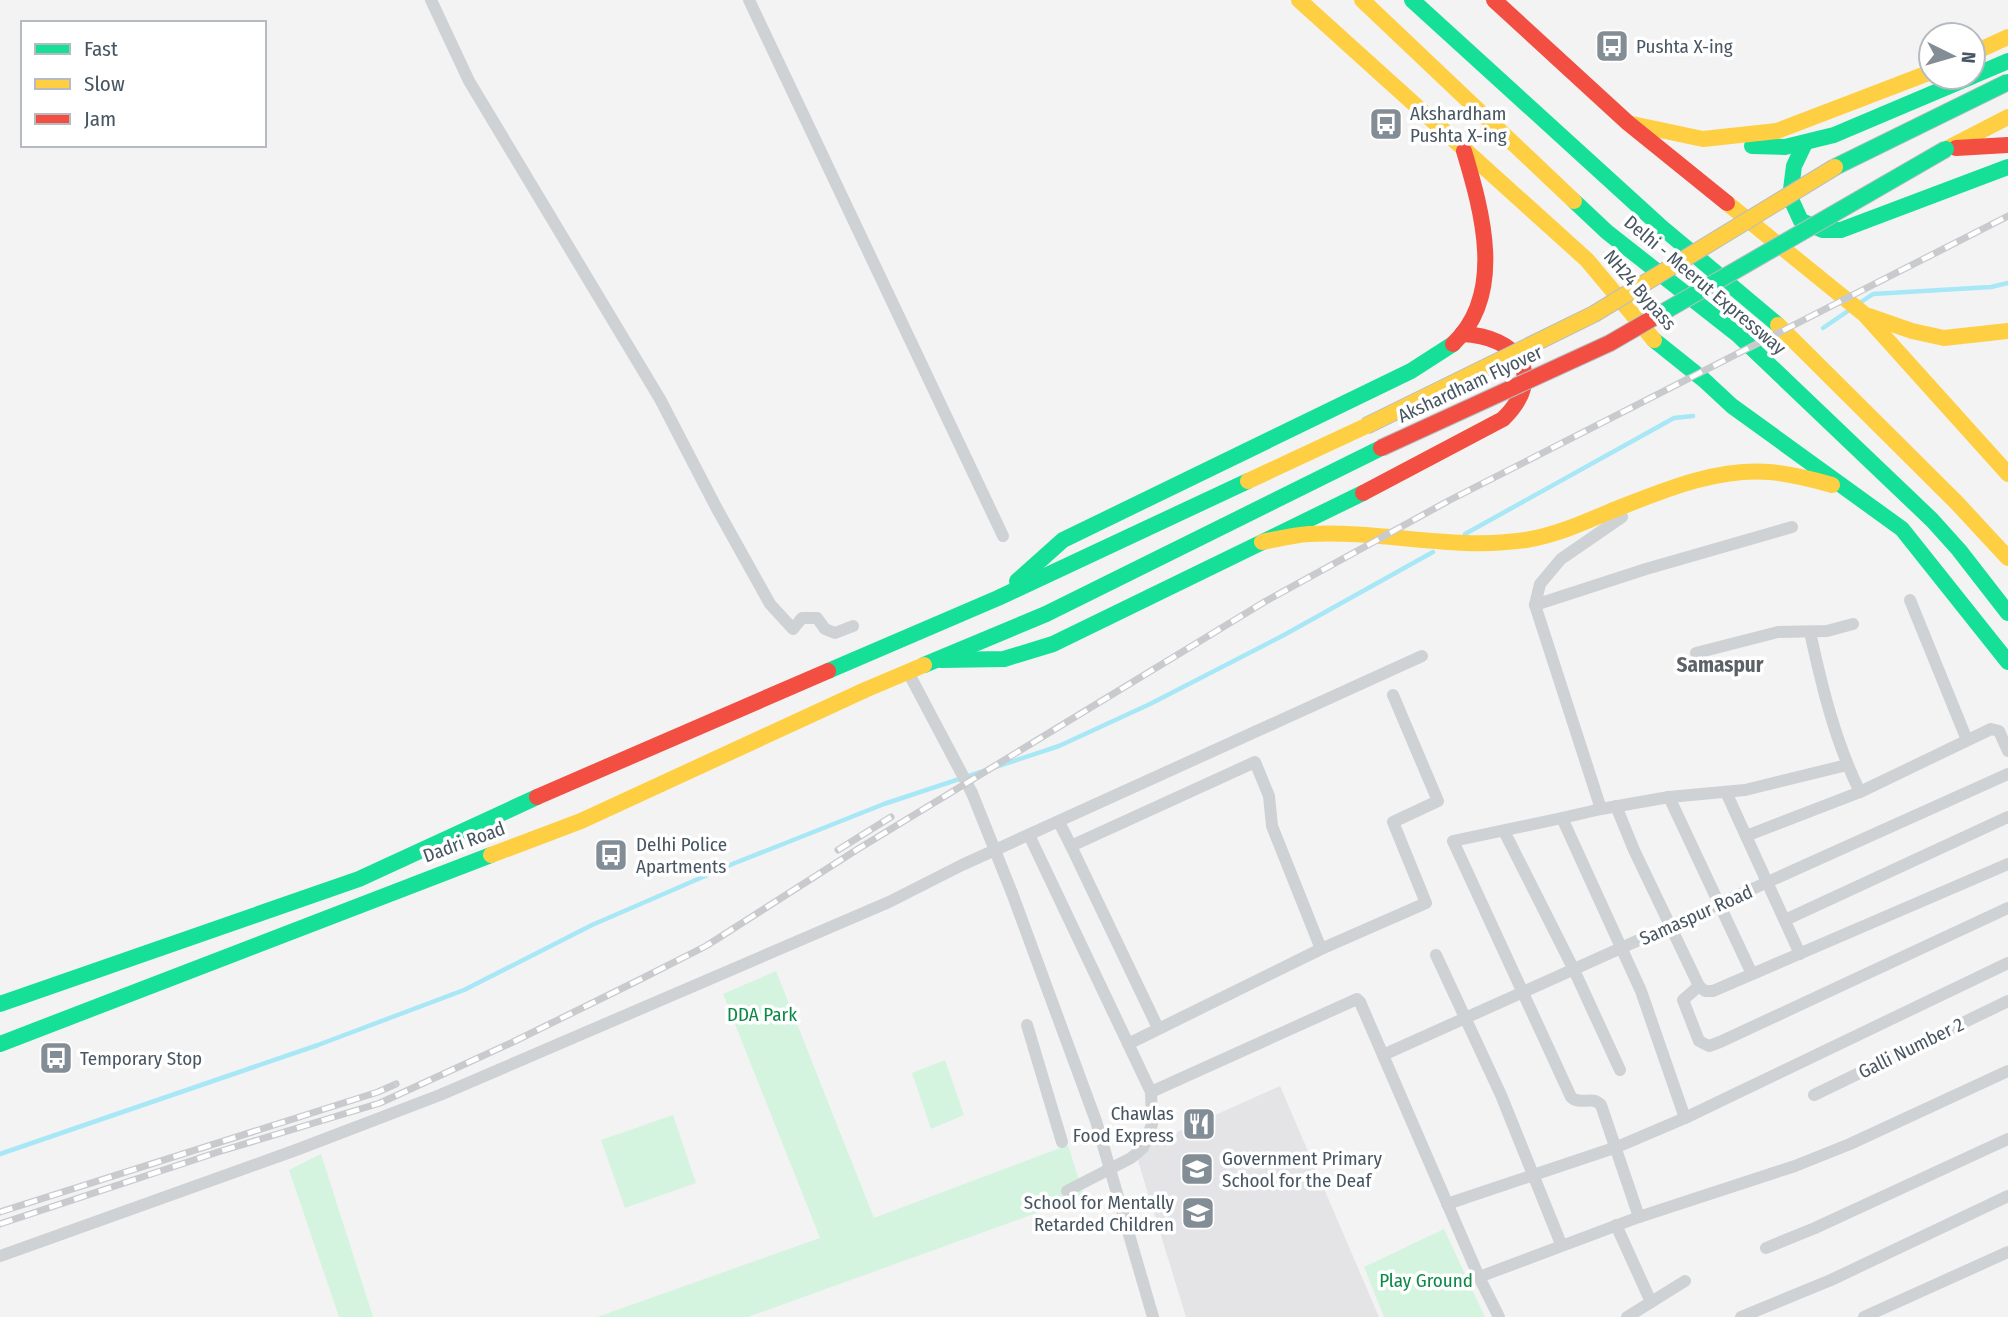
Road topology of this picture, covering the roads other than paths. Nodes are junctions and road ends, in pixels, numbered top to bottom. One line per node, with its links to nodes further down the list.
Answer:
1 (431, 0): 39 (street)
2 (749, 0): 31 (street)
3 (1299, 0): 22 (main road, NH24 Bypass)
4 (1363, 0): 37 (main road, Delhi - Meerut Expressway)
5 (1412, 0): 33 (main road, Delhi - Meerut Expressway)
6 (1483, 0): 8 (main road)
7 (1494, 0): 8 (main road)
8 (1511, 17): 17 (main road)
9 (2008, 37): 10 (main road)
10 (1987, 47)
11 (2008, 61): 12 (main road)
12 (1987, 70)
13 (1917, 77): 18 (main road)
14 (2008, 82): 34 (main road, Akshardham Flyover, bridge)
15 (1937, 91): 19 (main road)
16 (2008, 117): 21 (main road, Akshardham Flyover)
17 (1628, 123): 18 (main road); 24 (main road)
18 (1703, 139): 19 (main road)
19 (1805, 143): 23 (main road)
20 (2008, 145): 21 (main road)
21 (1947, 149): 43 (main road, Akshardham Flyover, bridge)
22 (1464, 151): 26 (main road); 29 (main road, NH24 Bypass)
23 (2008, 167)
24 (1864, 314): 25 (main road); 27 (main road)
25 (2006, 332)
26 (1462, 334): 32 (main road); 34 (main road)
27 (2008, 474)
28 (1661, 491): 29 (main road); 32 (main road); 36 (street)
29 (1865, 500): 44 (main road, NH24 Bypass)
30 (1791, 527): 36 (street)
31 (1003, 536)
32 (1262, 542): 43 (main road)
33 (2008, 558)
34 (998, 598): 73 (main road, Dadri Road)
35 (1910, 600): 47 (street)
36 (1535, 605): 55 (street)
37 (2008, 613)
38 (1853, 625): 40 (street)
39 (853, 626)
40 (1810, 632): 41 (street); 49 (street)
41 (1696, 653)
42 (1422, 656): 58 (street)
43 (935, 660): 45 (main road, Dadri Road)
44 (2008, 662)
45 (908, 672): 85 (main road, Dadri Road); 96 (street, bridge)
46 (1393, 695): 69 (street)
47 (1967, 740): 48 (street); 52 (street)
48 (2008, 751)
49 (1847, 765): 51 (street); 52 (street)
50 (2008, 774): 64 (street, Samaspur Road)
51 (1726, 792): 53 (street); 61 (street)
52 (1860, 792): 61 (street)
53 (1669, 797): 54 (street); 65 (street)
54 (1616, 806): 55 (street); 68 (street)
55 (1601, 808): 57 (street)
56 (2008, 817): 67 (street)
57 (1562, 818): 59 (street); 70 (street)
58 (1059, 822): 60 (street); 62 (street)
59 (1504, 831): 75 (street); 79 (street)
60 (1029, 835): 86 (street); 106 (street)
61 (1746, 836): 64 (street)
62 (1071, 846): 69 (street); 84 (street)
63 (2008, 863): 71 (street)
64 (1767, 882): 65 (street, Samaspur Road); 67 (street)
65 (1720, 903): 68 (street, Samaspur Road); 76 (street)
66 (2008, 908): 77 (street)
67 (1785, 920): 71 (street)
68 (1670, 925): 70 (street, Samaspur Road); 77 (street)
69 (1321, 948): 84 (street)
70 (1621, 949): 75 (street, Samaspur Road); 92 (street)
71 (1800, 954): 76 (street)
72 (1436, 955): 82 (street)
73 (139, 956): 78 (main road); 81 (main road)
74 (2008, 963): 92 (street)
75 (1574, 970): 79 (street, Samaspur Road); 88 (street)
76 (1752, 974): 77 (street)
77 (1699, 986)
78 (0, 988)
79 (1524, 992): 82 (street, Samaspur Road); 95 (street)
80 (2008, 1001): 91 (street, Galli Number 2)
81 (0, 1004)
82 (1465, 1018): 87 (street, Samaspur Road); 97 (street)
83 (1027, 1025): 94 (street)
84 (1158, 1028): 86 (street)
85 (0, 1044)
86 (1128, 1044): 90 (street)
87 (1383, 1055): 90 (street); 100 (street)
88 (1620, 1070)
89 (2008, 1071): 101 (street)
90 (1151, 1092): 96 (street)
91 (1814, 1095)
92 (1685, 1118): 95 (street)
93 (2008, 1139): 104 (street)
94 (1062, 1142)
95 (1617, 1147): 97 (street); 101 (street)
96 (1110, 1169): 98 (street); 110 (street)
97 (1534, 1174): 100 (street); 103 (street)
98 (1067, 1191)
99 (2008, 1196): 113 (street)
100 (1447, 1204): 107 (street)
101 (1639, 1217): 102 (street)
102 (1616, 1225): 103 (street); 109 (street)
103 (1561, 1244): 107 (street)
104 (1766, 1248)
105 (2008, 1252): 114 (street)
106 (0, 1256)
107 (1479, 1277): 111 (street)
108 (1685, 1281): 109 (street)
109 (1651, 1302): 112 (street)
110 (1153, 1317)
111 (1499, 1317)
112 (1627, 1317)
113 (1741, 1317)
114 (1864, 1317)

